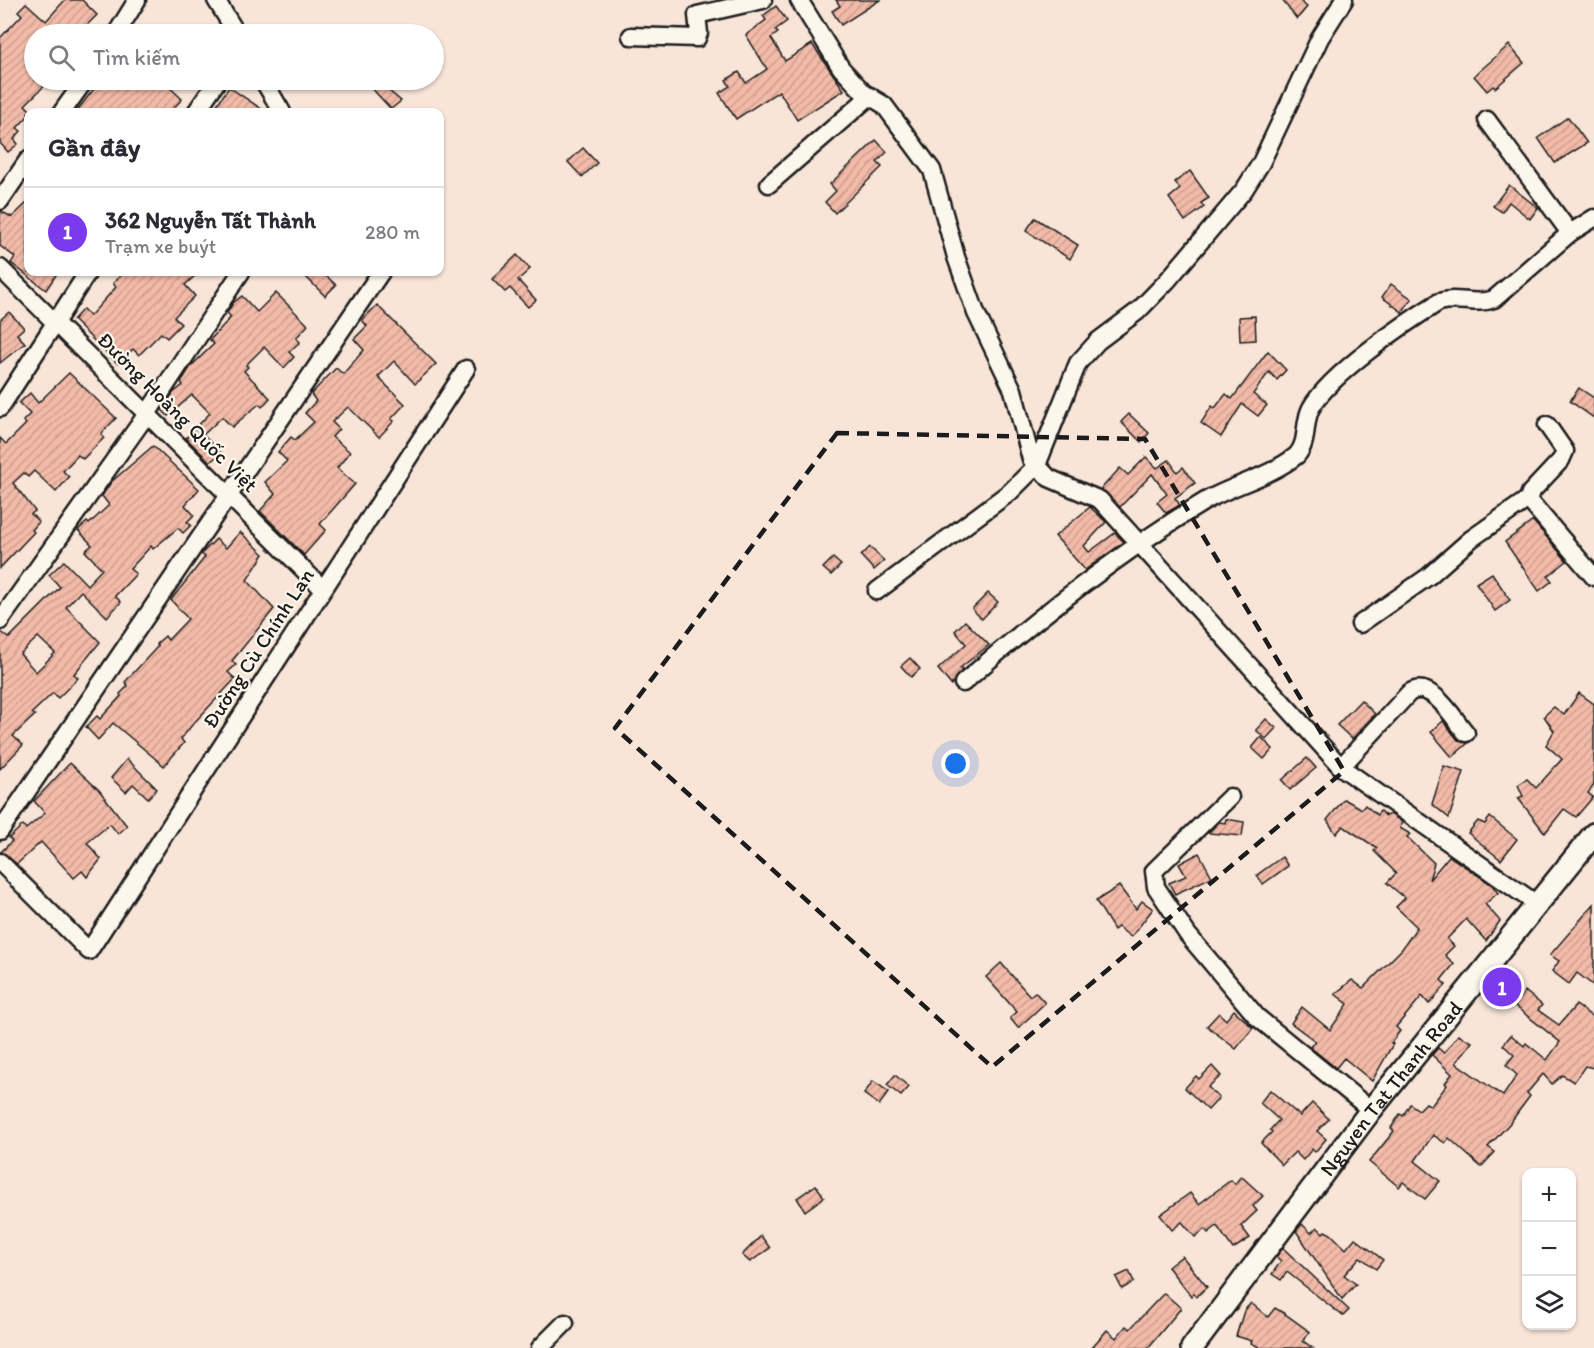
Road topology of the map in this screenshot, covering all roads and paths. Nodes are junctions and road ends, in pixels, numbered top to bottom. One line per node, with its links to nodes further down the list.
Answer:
1 (137, 0): 6 (street)
2 (216, 0): 7 (street)
3 (763, 0): 8 (street)
4 (799, 0): 12 (street)
5 (1344, 0): 31 (street)
6 (122, 24)
7 (231, 24)
8 (630, 36)
9 (78, 90): 13 (street)
10 (211, 90): 14 (street)
11 (269, 90): 15 (street)
12 (870, 96): 18 (street); 31 (street)
13 (65, 108)
14 (199, 108)
15 (280, 108)
16 (1487, 120): 21 (street)
17 (24, 166): 19 (street)
18 (769, 184)
19 (0, 201)
20 (1594, 218): 21 (street)
21 (1570, 233): 34 (street)
22 (0, 268): 26 (street, Đường Hoàng Quốc Việt)
23 (85, 276): 26 (street)
24 (238, 276): 29 (street)
25 (378, 276): 32 (street)
26 (55, 323): 28 (street); 29 (street, Đường Hoàng Quốc Việt)
27 (466, 369): 36 (street, Đường Cù Chính Lan)
28 (0, 408)
29 (147, 414): 32 (street, Đường Hoàng Quốc Việt); 38 (street)
30 (1547, 425): 33 (street)
31 (1037, 465): 34 (street); 37 (street)
32 (229, 495): 36 (street, Đường Hoàng Quốc Việt); 44 (street)
33 (1528, 499): 35 (street); 39 (street)
34 (1142, 544): 40 (street); 42 (street)
35 (1594, 577)
36 (323, 589): 46 (street, Đường Cù Chính Lan)
37 (877, 591)
38 (0, 621)
39 (1360, 624)
40 (963, 683)
41 (1466, 733): 42 (street)
42 (1341, 767): 47 (street)
43 (1230, 797): 48 (street)
44 (0, 831)
45 (1594, 834): 47 (main road, Nguyen Tat Thanh Road)
46 (0, 862)
47 (1538, 905): 48 (main road, Nguyen Tat Thanh Road)
48 (1371, 1110): 51 (main road, Nguyen Tat Thanh Road)
49 (565, 1323): 50 (street)
50 (540, 1348)
51 (1192, 1348)

